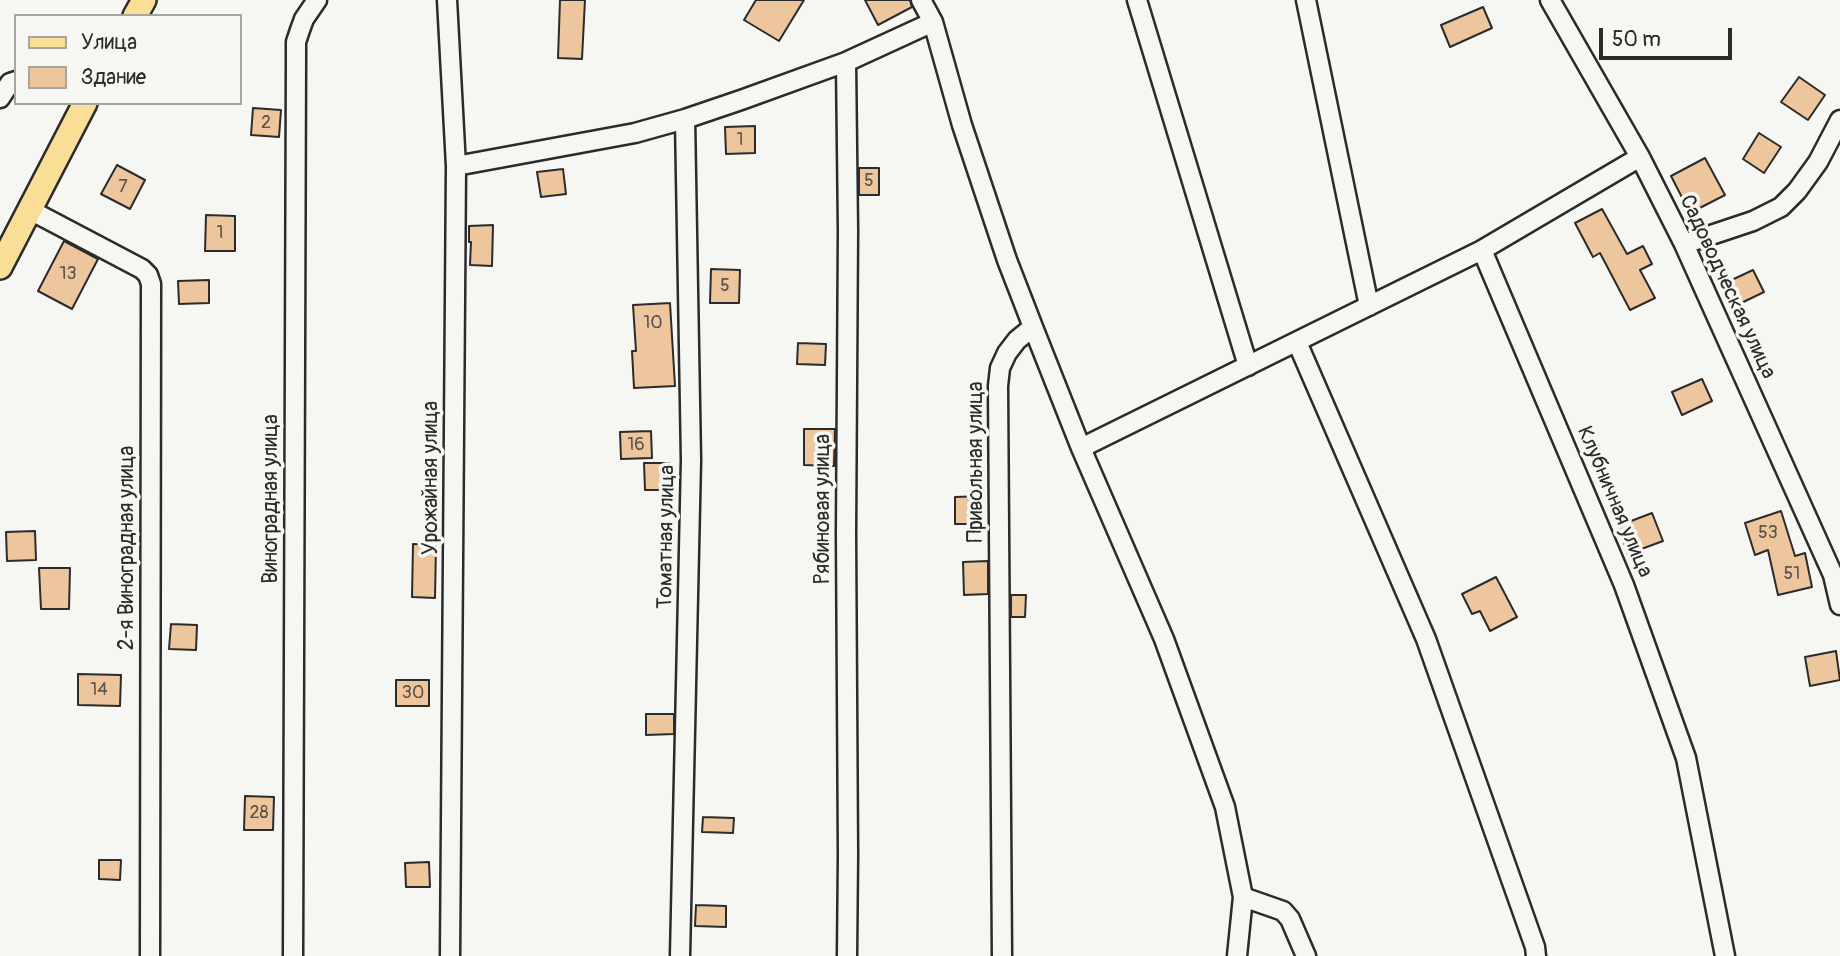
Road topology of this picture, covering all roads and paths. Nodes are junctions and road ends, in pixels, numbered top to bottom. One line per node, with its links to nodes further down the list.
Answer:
1 (317, 0): 29 (street, Виноградная улица)
2 (447, 0): 15 (street, Урожайная улица)
3 (922, 0): 7 (street)
4 (1137, 0): 23 (street)
5 (1306, 0): 20 (street)
6 (1550, 0): 14 (street, Садоводческая улица)
7 (933, 22): 8 (street); 21 (street)
8 (846, 62): 12 (street); 32 (street, Рябиновая улица)
9 (14, 82): 10 (street)
10 (0, 98)
11 (84, 105): 16 (main road)
12 (685, 118): 15 (street); 31 (street, Томатная улица)
13 (1840, 120): 17 (street)
14 (1640, 157): 17 (street, Садоводческая улица); 18 (street)
15 (456, 166): 30 (street, Урожайная улица)
16 (30, 210): 19 (main road); 28 (street, 2-я Виноградная улица)
17 (1684, 244): 25 (street, Садоводческая улица)
18 (1482, 250): 20 (street); 37 (street, Клубничная улица)
19 (0, 267)
20 (1369, 306): 22 (street)
21 (1033, 327): 24 (street); 33 (street, Привольная улица)
22 (1297, 341): 23 (street); 36 (street)
23 (1248, 366): 24 (street)
24 (1081, 448): 27 (street)
25 (1837, 570): 26 (street, Садоводческая улица)
26 (1840, 605)
27 (1242, 897): 34 (street); 35 (street)
28 (150, 956)
29 (293, 956)
30 (450, 956)
31 (680, 956)
32 (847, 956)
33 (1002, 956)
34 (1237, 956)
35 (1306, 956)
36 (1536, 956)
37 (1725, 956)

